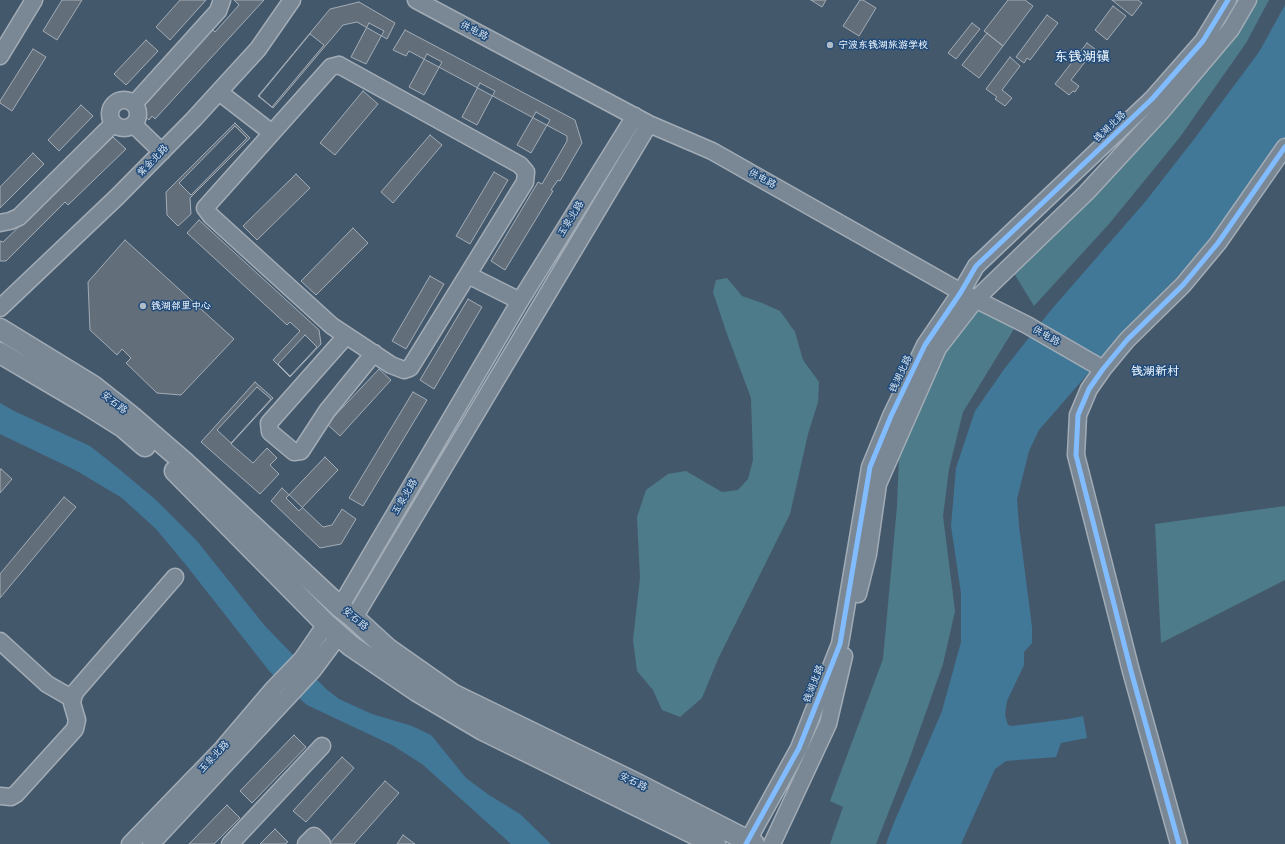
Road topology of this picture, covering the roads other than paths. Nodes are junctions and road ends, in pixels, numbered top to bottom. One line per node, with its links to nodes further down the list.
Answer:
1 (34, 0): 7 (street)
2 (222, 0): 9 (street)
3 (292, 0): 8 (street, 紫金北路)
4 (416, 0): 10 (street, 供电路)
5 (1228, 0): 18 (street, 钱湖北路)
6 (1248, 0): 19 (street, 钱湖北路)
7 (0, 56)
8 (219, 92): 13 (street); 15 (street, 紫金北路)
9 (134, 104): 11 (street); 12 (street)
10 (642, 120): 18 (street, 供电路); 20 (street, 玉泉北路); 28 (street, 玉泉北路)
11 (113, 124): 12 (street); 16 (street)
12 (134, 125): 15 (street)
13 (272, 134): 17 (street); 23 (street)
14 (1285, 146): 26 (street)
15 (162, 152): 21 (street, 紫金北路)
16 (0, 222)
17 (468, 274): 20 (street); 25 (street)
18 (961, 292): 19 (street, 供电路); 35 (street, 钱湖北路)
19 (976, 299): 26 (street, 供电路); 42 (street, 钱湖北路)
20 (520, 301): 28 (street, 玉泉北路)
21 (0, 308)
22 (0, 329): 28 (main road, 安石路)
23 (346, 336): 25 (street); 25 (street)
24 (0, 353): 29 (main road, 安石路)
25 (374, 353)
26 (1098, 366): 43 (street)
27 (175, 576): 32 (street)
28 (347, 612): 29 (main road, 玉泉北路); 35 (main road, 安石路)
29 (332, 629): 31 (street, 玉泉北路); 41 (main road, 安石路)
30 (0, 641): 32 (street)
31 (280, 693): 36 (street, 玉泉北路); 37 (street, 玉泉北路)
32 (73, 699): 34 (street)
33 (322, 746): 38 (street)
34 (0, 796)
35 (749, 843)
36 (130, 844)
37 (151, 844)
38 (230, 844)
39 (306, 844): 40 (street)
40 (322, 844)
41 (715, 844)
42 (772, 844)
43 (1179, 844)

